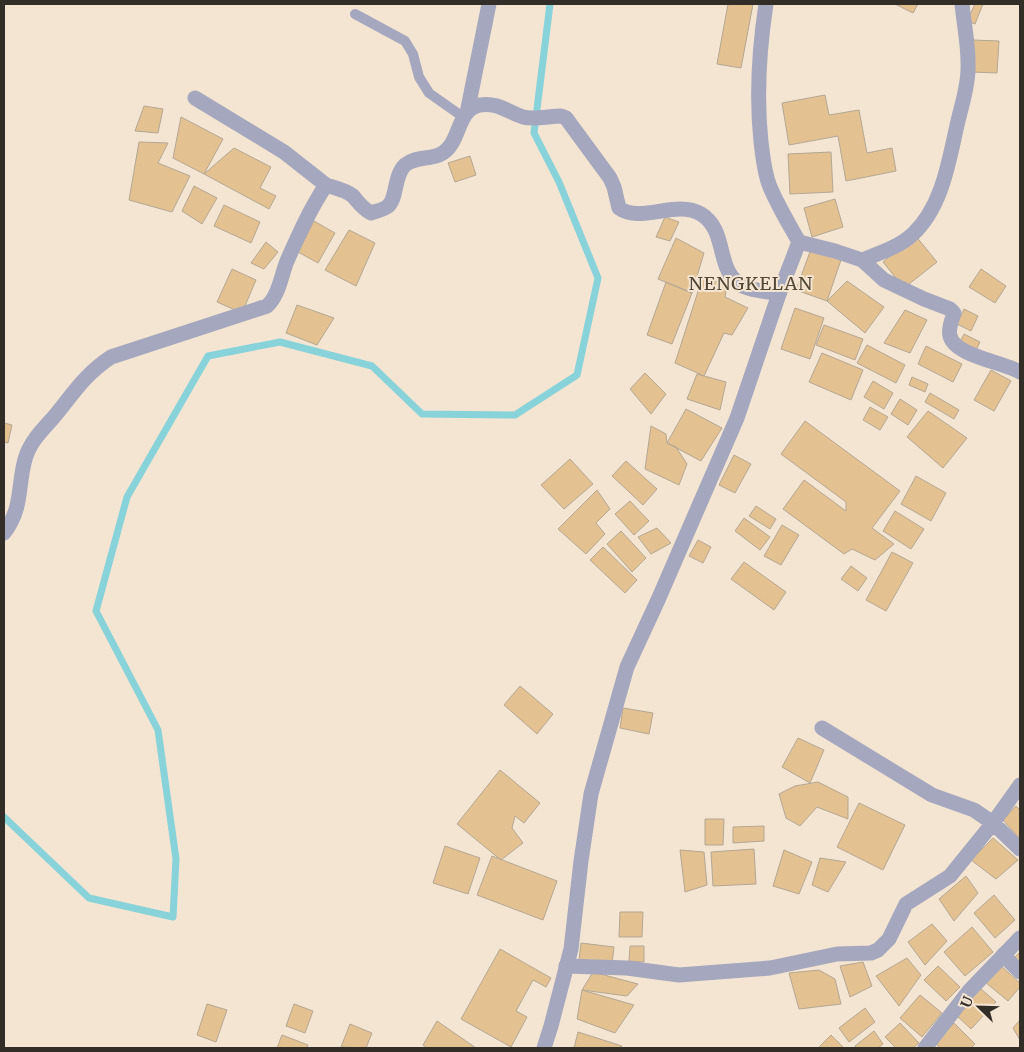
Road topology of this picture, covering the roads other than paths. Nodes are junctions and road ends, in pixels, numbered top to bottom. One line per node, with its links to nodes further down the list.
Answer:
1 (489, 4): 6 (street)
2 (766, 4): 8 (street)
3 (962, 4): 9 (street)
4 (355, 14): 6 (lane)
5 (195, 98): 7 (street)
6 (465, 115): 7 (street); 10 (street)
7 (326, 185): 12 (street)
8 (798, 242): 9 (street); 10 (street)
9 (862, 260): 11 (street)
10 (779, 294): 19 (street)
11 (1020, 372)
12 (4, 533)
13 (822, 728): 15 (street)
14 (1020, 785): 15 (street)
15 (993, 823): 16 (street); 19 (street)
16 (1020, 849)
17 (1020, 938): 18 (street)
18 (1004, 954): 20 (street); 22 (street)
19 (566, 966): 21 (street)
20 (1020, 972)
21 (544, 1048)
22 (925, 1048)

